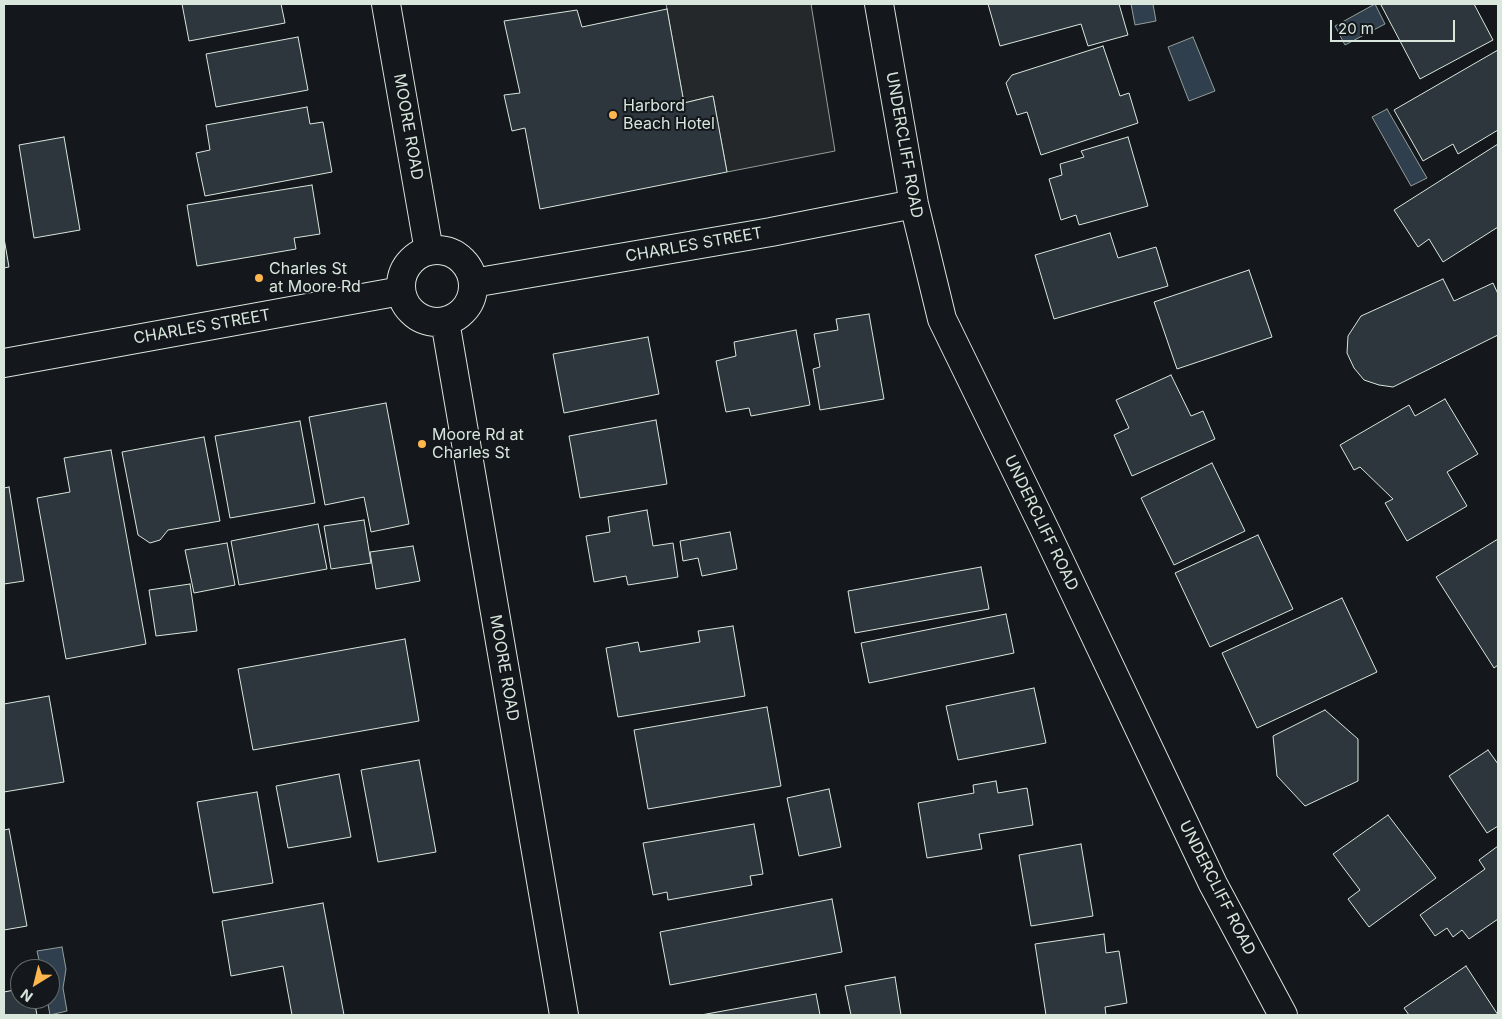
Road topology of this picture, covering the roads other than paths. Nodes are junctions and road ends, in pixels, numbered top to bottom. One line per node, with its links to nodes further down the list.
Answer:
1 (386, 4): 4 (street, MOORE ROAD)
2 (879, 4): 3 (street, UNDERCLIFF ROAD)
3 (914, 204): 5 (street, CHARLES STREET); 10 (street, UNDERCLIFF ROAD)
4 (429, 251): 5 (street); 6 (street)
5 (473, 283): 7 (street)
6 (401, 291): 7 (street); 8 (street, CHARLES STREET)
7 (445, 321): 9 (street, MOORE ROAD)
8 (4, 363)
9 (564, 1015)
10 (1283, 1015)

